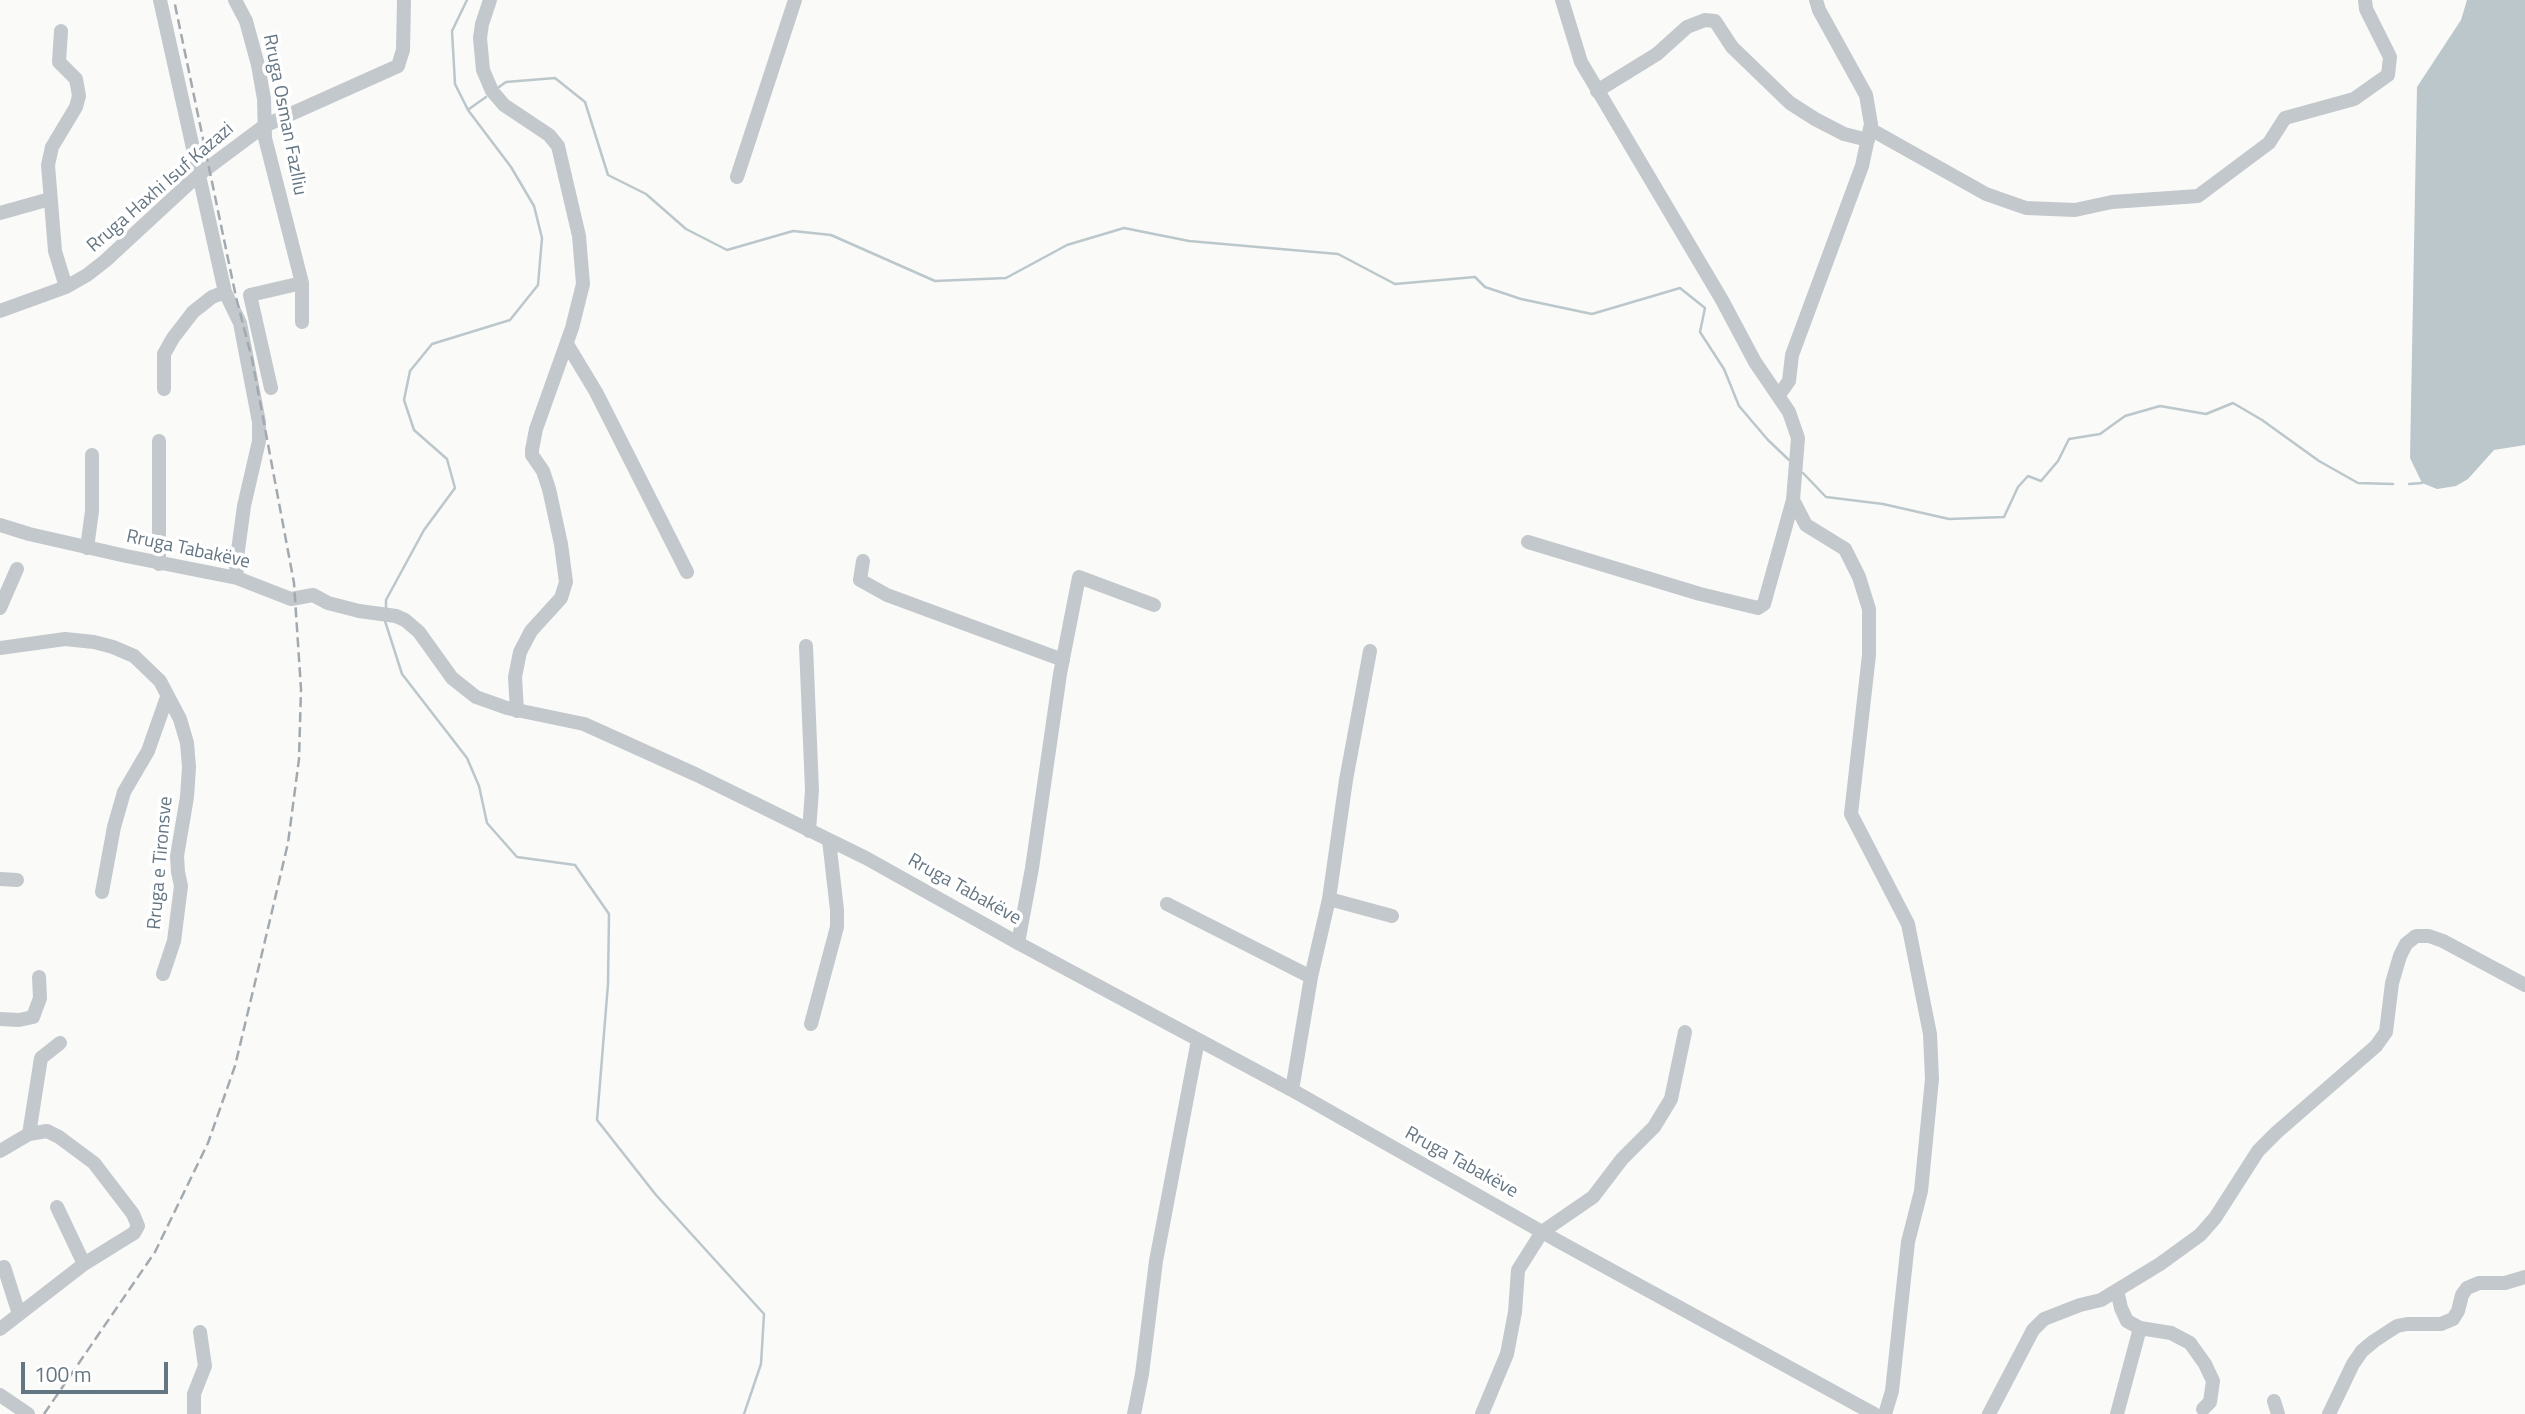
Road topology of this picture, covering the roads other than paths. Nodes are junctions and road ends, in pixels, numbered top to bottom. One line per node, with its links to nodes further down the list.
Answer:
1 (160, 0): 13 (street)
2 (235, 0): 11 (street, Rruga Osman Fazlliu)
3 (404, 0): 11 (street, Rruga Haxhi Isuf Kazazi)
4 (490, 0): 22 (street)
5 (795, 0): 14 (street)
6 (1562, 0): 10 (street)
7 (1816, 0): 12 (street)
8 (2365, 0): 12 (street)
9 (61, 32): 15 (street)
10 (1597, 91): 12 (street); 25 (street)
11 (264, 126): 13 (street, Rruga Haxhi Isuf Kazazi); 17 (street, Rruga Osman Fazlliu)
12 (1869, 135): 25 (street)
13 (197, 176): 18 (street, Rruga Haxhi Isuf Kazazi); 19 (street)
14 (737, 177)
15 (50, 199): 16 (street); 18 (street)
16 (0, 213)
17 (302, 283): 21 (street, Rruga Osman Fazlliu); 23 (street)
18 (66, 287): 20 (street, Rruga Haxhi Isuf Kazazi)
19 (225, 292): 24 (street); 36 (street)
20 (0, 311)
21 (302, 322)
22 (567, 344): 35 (street); 44 (street)
23 (271, 388)
24 (164, 389)
25 (1779, 395): 28 (street)
26 (159, 441): 33 (street)
27 (92, 455): 31 (street)
28 (1793, 500): 30 (street); 83 (street)
29 (0, 525): 31 (street, Rruga Tabakëve)
30 (1528, 542)
31 (88, 548): 33 (street, Rruga Tabakëve)
32 (863, 561): 42 (street)
33 (159, 564): 36 (street, Rruga Tabakëve)
34 (17, 569): 38 (street)
35 (687, 572)
36 (237, 578): 44 (street, Rruga Tabakëve)
37 (1154, 605): 42 (street)
38 (0, 608)
39 (806, 646): 45 (street)
40 (0, 648): 43 (street, Rruga e Tironsve)
41 (1370, 651): 50 (street)
42 (1063, 660): 53 (street)
43 (167, 697): 49 (street); 54 (street, Rruga e Tironsve)
44 (517, 710): 45 (street, Rruga Tabakëve)
45 (809, 831): 46 (street, Rruga Tabakëve)
46 (829, 840): 53 (street, Rruga Tabakëve); 59 (street)
47 (0, 879): 48 (street)
48 (17, 880)
49 (102, 892)
50 (1329, 899): 52 (street); 56 (street)
51 (1167, 904): 56 (street)
52 (1392, 916)
53 (1017, 943): 61 (street, Rruga Tabakëve)
54 (163, 974)
55 (39, 977): 58 (street)
56 (1311, 977): 63 (street)
57 (2525, 985): 71 (street)
58 (0, 1019)
59 (811, 1024)
60 (1685, 1032): 67 (street)
61 (1198, 1040): 63 (street, Rruga Tabakëve); 80 (street)
62 (60, 1043): 64 (street)
63 (1292, 1090): 67 (street, Rruga Tabakëve)
64 (29, 1134): 65 (street); 68 (street)
65 (0, 1151)
66 (57, 1207): 68 (street)
67 (1542, 1232): 81 (street); 82 (street, Rruga Tabakëve)
68 (84, 1264): 72 (street)
69 (4, 1267): 72 (street)
70 (2525, 1277): 86 (street)
71 (2117, 1290): 74 (street); 84 (street)
72 (19, 1314): 73 (street)
73 (1, 1326)
74 (2140, 1328): 77 (street); 85 (street)
75 (200, 1332): 79 (street)
76 (0, 1395): 78 (street)
77 (2203, 1409)
78 (28, 1414)
79 (194, 1414)
80 (1134, 1414)
81 (1482, 1414)
82 (1874, 1414)
83 (1885, 1414)
84 (1989, 1414)
85 (2117, 1414)
86 (2329, 1414)

